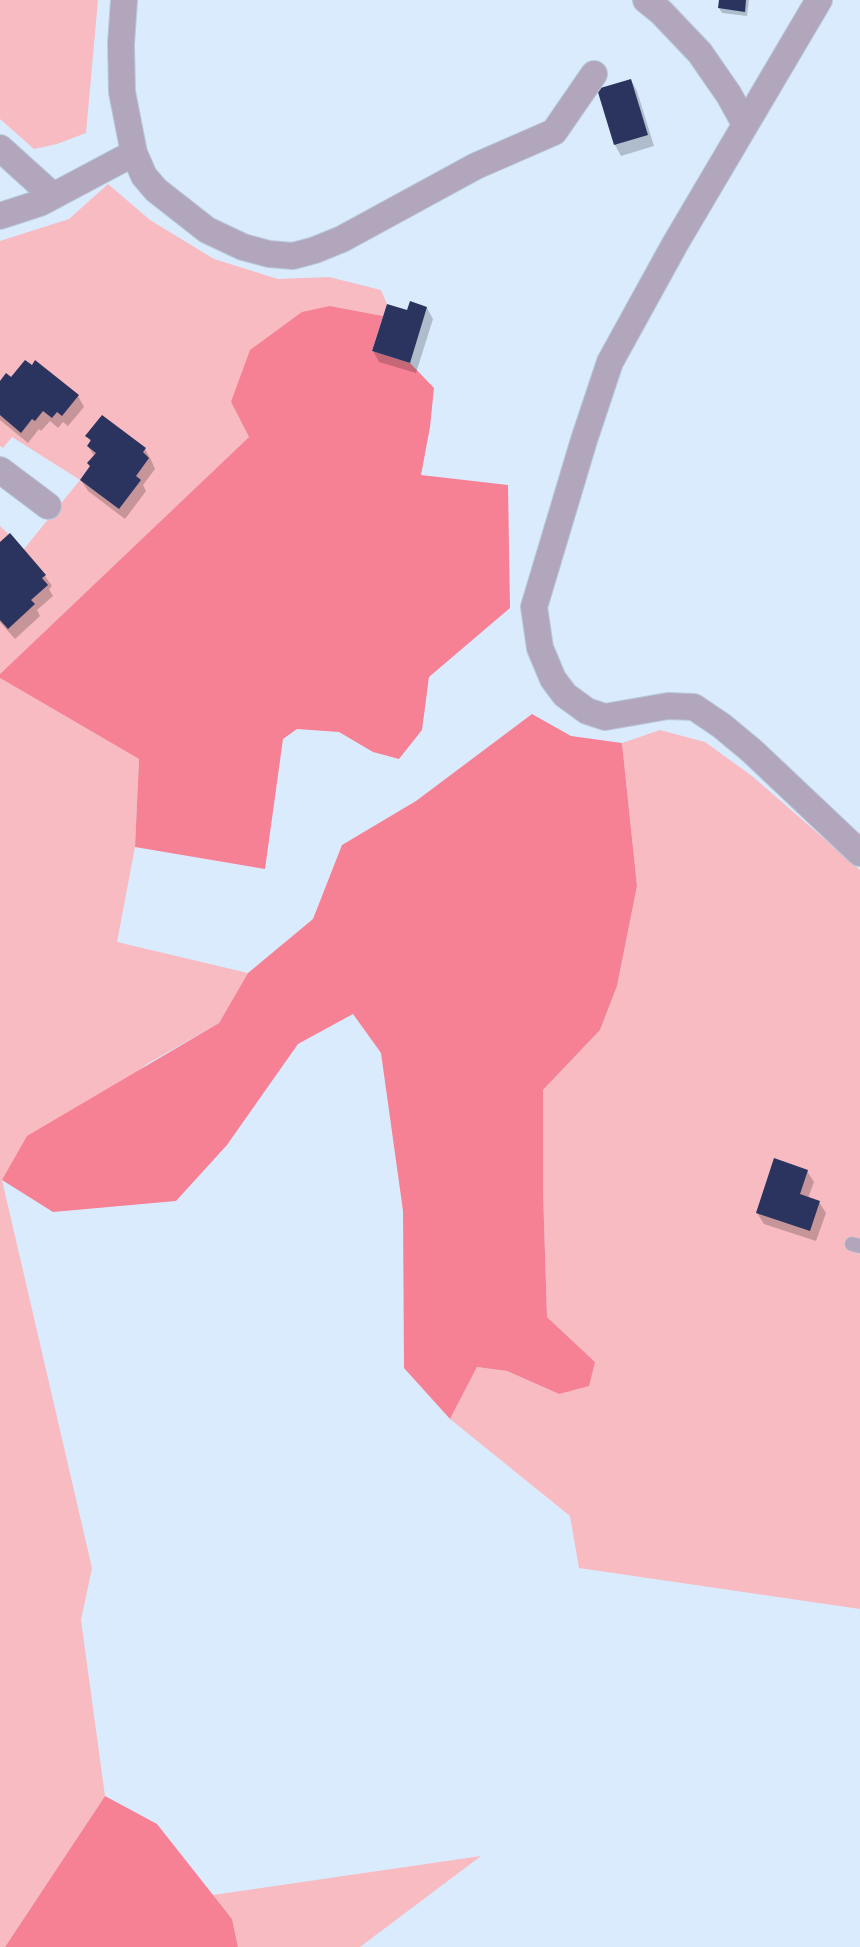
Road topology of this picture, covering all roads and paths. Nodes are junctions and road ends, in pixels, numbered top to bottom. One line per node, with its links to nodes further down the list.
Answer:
1 (124, 0): 7 (street)
2 (646, 0): 5 (street)
3 (819, 0): 5 (street)
4 (594, 74): 7 (street)
5 (745, 124): 12 (street)
6 (0, 148): 8 (street)
7 (134, 153): 8 (street)
8 (53, 196): 9 (street)
9 (0, 216)
10 (0, 470): 11 (street)
11 (48, 506)
12 (860, 853)

